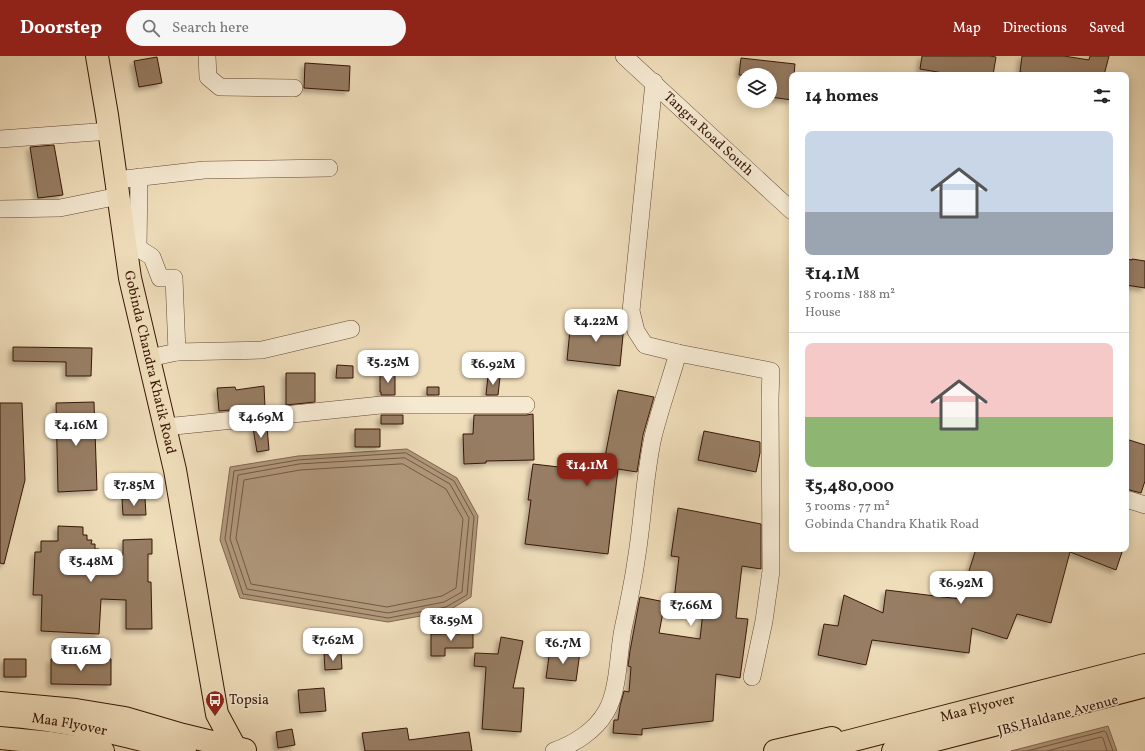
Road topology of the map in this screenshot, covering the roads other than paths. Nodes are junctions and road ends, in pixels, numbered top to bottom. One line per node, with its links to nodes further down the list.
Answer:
1 (97, 56): 6 (main road, Gobinda Chandra Khatik Road)
2 (207, 56): 5 (street)
3 (624, 56): 4 (street, Tangra Road South)
4 (654, 82): 12 (street, Tangra Road South); 15 (street)
5 (294, 88)
6 (110, 131): 7 (street); 10 (main road, Gobinda Chandra Khatik Road)
7 (0, 139)
8 (329, 168): 9 (street)
9 (139, 177): 10 (street); 14 (street)
10 (117, 188): 11 (street); 16 (main road, Gobinda Chandra Khatik Road)
11 (0, 209)
12 (789, 209)
13 (351, 329): 14 (street)
14 (176, 352): 16 (street)
15 (678, 353): 23 (street); 34 (street)
16 (149, 358): 18 (main road, Gobinda Chandra Khatik Road)
17 (526, 405): 18 (street)
18 (165, 427): 27 (main road, Gobinda Chandra Khatik Road)
19 (1129, 500): 20 (street)
20 (1145, 505)
21 (1145, 660): 35 (main road)
22 (1145, 665): 36 (main road, Maa Flyover)
23 (752, 677)
24 (1145, 686): 37 (main road, Maa Flyover)
25 (1145, 693): 38 (main road, JBS Haldane Avenue)
26 (0, 703): 30 (main road)
27 (218, 714): 30 (main road); 31 (main road)
28 (0, 715): 33 (main road, Maa Flyover)
29 (0, 738): 32 (main road, Maa Flyover)
30 (209, 746): 31 (main road)
31 (241, 750)
32 (103, 751)
33 (185, 751)
34 (554, 751)
35 (775, 751)
36 (811, 751)
37 (893, 751)
38 (924, 751)

